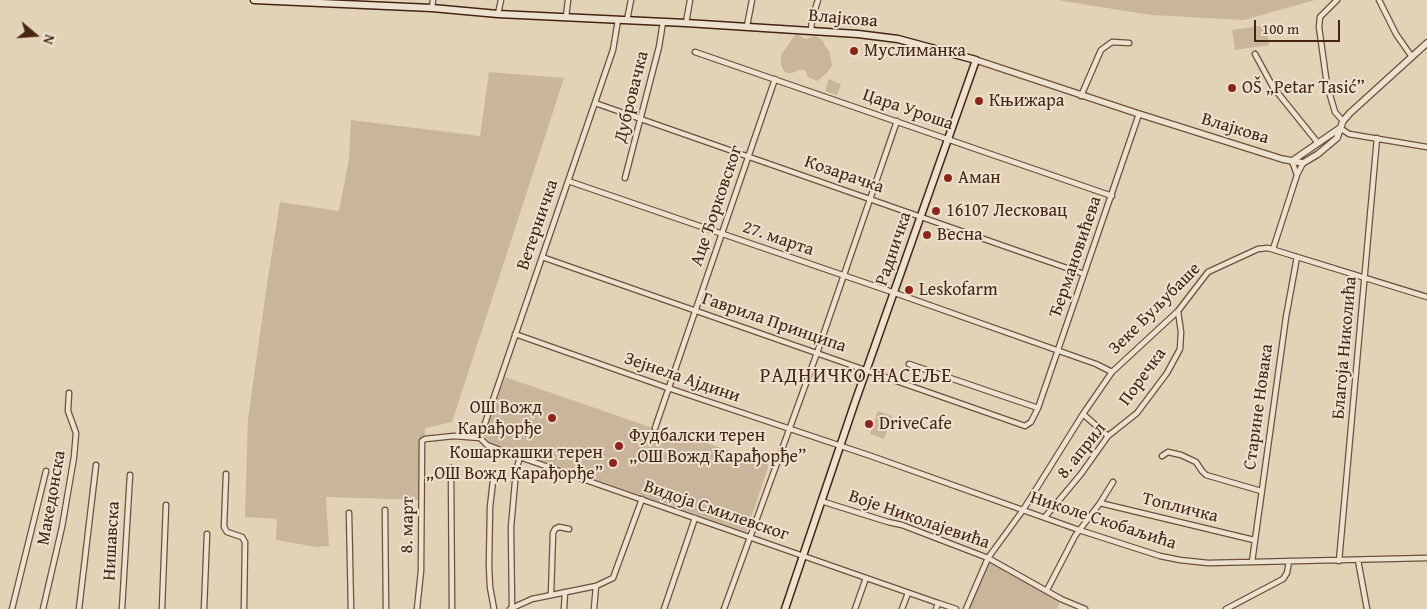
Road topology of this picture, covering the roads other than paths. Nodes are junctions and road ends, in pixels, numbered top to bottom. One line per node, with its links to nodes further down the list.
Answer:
1 (254, 0): 11 (main road, Влајкова)
2 (433, 0): 12 (street)
3 (501, 0): 13 (street)
4 (568, 0): 14 (street)
5 (630, 0): 16 (street)
6 (690, 0): 18 (street)
7 (752, 0): 19 (street)
8 (818, 0): 20 (street)
9 (1337, 0): 33 (street)
10 (1380, 0): 25 (street)
11 (300, 1): 12 (main road, Влајкова)
12 (432, 8): 13 (main road, Влајкова)
13 (498, 14): 14 (main road, Влајкова)
14 (566, 17): 15 (main road, Влајкова)
15 (618, 20): 16 (main road, Влајкова); 29 (street, Ветерничка)
16 (627, 20): 17 (main road, Влајкова)
17 (663, 22): 18 (main road, Влајкова); 31 (street, Дубровачка)
18 (686, 23): 19 (main road, Влајкова)
19 (746, 26): 20 (main road, Влајкова)
20 (810, 31): 26 (main road, Влајкова)
21 (1129, 43): 28 (street)
22 (1427, 43): 25 (street)
23 (695, 52): 27 (street, Цара Уроша)
24 (1255, 54): 37 (street)
25 (1412, 57): 33 (street)
26 (976, 60): 28 (street, Влајкова); 35 (main road, Радничка)
27 (775, 79): 32 (street, Цара Уроша); 39 (street, Аце Ђорковског)
28 (1081, 96): 30 (street, Влајкова)
29 (595, 103): 31 (street, Козарачка); 44 (street, Ветерничка)
30 (1139, 114): 40 (street, Влајкова); 45 (street, Ђермановићева)
31 (640, 119): 39 (street, Козарачка); 43 (street, Дубровачка)
32 (898, 121): 35 (street, Цара Уроша); 46 (street)
33 (1343, 121): 34 (street)
34 (1340, 128): 36 (street); 37 (street); 41 (street)
35 (949, 138): 45 (street, Цара Уроша); 47 (main road, Радничка)
36 (1377, 138): 38 (street); 54 (street, Благоја Николића)
37 (1318, 143): 40 (street)
38 (1427, 147)
39 (748, 157): 46 (street, Козарачка); 48 (street, Аце Ђорковског)
40 (1292, 161): 41 (street, Влајкова); 42 (street)
41 (1302, 163): 42 (street)
42 (1297, 175): 49 (street)
43 (625, 178)
44 (568, 181): 48 (street, 27. марта); 50 (street, Ветерничка)
45 (1112, 196): 52 (street, Ђермановићева)
46 (871, 199): 47 (street, Козарачка); 53 (street)
47 (922, 217): 52 (street, Козарачка); 55 (main road, Радничка)
48 (722, 234): 53 (street, 27. марта); 57 (street, Аце Ђорковског)
49 (1273, 249): 51 (street); 58 (street, Зеке Буљубаше)
50 (542, 257): 57 (street, Гаврила Принципа); 59 (street, Ветерничка)
51 (1297, 257): 54 (street); 86 (street, Старине Новака)
52 (1084, 274): 60 (street, Ђермановићева)
53 (843, 276): 55 (street, 27. марта); 61 (street)
54 (1365, 278): 56 (street); 106 (street, Благоја Николића)
55 (895, 293): 60 (street, Зеке Буљубаше); 63 (main road, Радничка)
56 (1427, 297)
57 (695, 311): 61 (street, Гаврила Принципа); 65 (street, Аце Ђорковског)
58 (1178, 311): 64 (street, Зеке Буљубаше); 69 (street, Поречка)
59 (514, 334): 65 (street, Зејнела Ајдини); 74 (street, Ветерничка)
60 (1058, 351): 64 (street, Зеке Буљубаше); 67 (street, Ђермановићева)
61 (817, 353): 63 (street, Гаврила Принципа); 72 (street)
62 (909, 364): 67 (street)
63 (867, 371): 70 (street, Гаврила Принципа); 76 (main road, Радничка)
64 (1112, 372): 68 (street, Зеке Буљубаше)
65 (668, 388): 71 (street, Аце Ђорковског); 72 (street, Зејнела Ајдини)
66 (69, 393): 117 (street, Македонска)
67 (1038, 408): 70 (street, Ђермановићева)
68 (1083, 414): 73 (street); 92 (street, Зеке Буљубаше)
69 (1122, 425): 73 (street, 8. април)
70 (1025, 426)
71 (654, 428)
72 (789, 430): 76 (street, Зејнела Ајдини); 99 (street)
73 (1108, 436): 94 (street, 8. април)
74 (480, 438): 75 (street, Видоја Смилевског); 78 (street, Видоја Смилевског)
75 (422, 441): 125 (street, 8. март)
76 (840, 447): 88 (main road, Радничка); 92 (street, Николе Скобаљића)
77 (1162, 456): 86 (street)
78 (520, 457): 87 (street, Видоја Смилевског); 115 (street)
79 (96, 465): 118 (street)
80 (450, 468): 126 (street)
81 (46, 471): 116 (street)
82 (226, 474): 122 (street)
83 (130, 475): 119 (street, Нишавска)
84 (493, 481): 127 (street)
85 (1113, 482): 89 (street)
86 (1260, 491): 100 (street, Старине Новака)
87 (642, 499): 95 (street, Видоја Смилевског); 109 (street)
88 (822, 501): 101 (main road, Радничка); 102 (street, Воје Николајевића)
89 (1100, 503): 97 (street); 100 (street, Топличка)
90 (166, 505): 120 (street)
91 (385, 510): 124 (street)
92 (1022, 510): 94 (street, Николе Скобаљића); 102 (street, Зеке Буљубаше)
93 (349, 513): 123 (street)
94 (1045, 517): 97 (street, Николе Скобаљића)
95 (695, 518): 99 (street, Видоја Смилевског); 130 (street)
96 (569, 529): 113 (street)
97 (1079, 530): 107 (street, Николе Скобаљића); 110 (street)
98 (207, 534): 121 (street)
99 (749, 537): 101 (street, Видоја Смилевског); 131 (street)
100 (1254, 540): 107 (street, Старине Новака)
101 (803, 556): 108 (street, Видоја Смилевског); 132 (main road, Радничка)
102 (988, 558): 110 (street, Воје Николајевића); 137 (street, Зеке Буљубаше)
103 (1427, 558): 104 (street, Николе Скобаљића)
104 (1358, 560): 106 (street, Николе Скобаљића); 140 (street)
105 (1289, 561): 106 (street, Николе Скобаљића); 107 (street, Николе Скобаљића); 139 (street)
106 (1339, 561)
107 (1252, 562)
108 (866, 578): 112 (street, Видоја Смилевског); 133 (street)
109 (596, 586): 111 (street); 129 (street)
110 (1047, 590): 138 (street, Воје Николајевића)
111 (565, 592): 113 (street); 128 (street)
112 (908, 593): 114 (street, Видоја Смилевског); 134 (street)
113 (551, 595): 115 (street)
114 (938, 603): 135 (street); 136 (street, Видоја Смилевског)
115 (511, 608)
116 (12, 609)
117 (43, 609)
118 (79, 609)
119 (122, 609)
120 (162, 609)
121 (204, 609)
122 (244, 609)
123 (351, 609)
124 (386, 609)
125 (417, 609)
126 (452, 609)
127 (494, 609)
128 (564, 609)
129 (594, 609)
130 (664, 609)
131 (724, 609)
132 (785, 609)
133 (855, 609)
134 (902, 609)
135 (936, 609)
136 (956, 609)
137 (966, 609)
138 (1085, 609)
139 (1226, 609)
140 (1367, 609)

